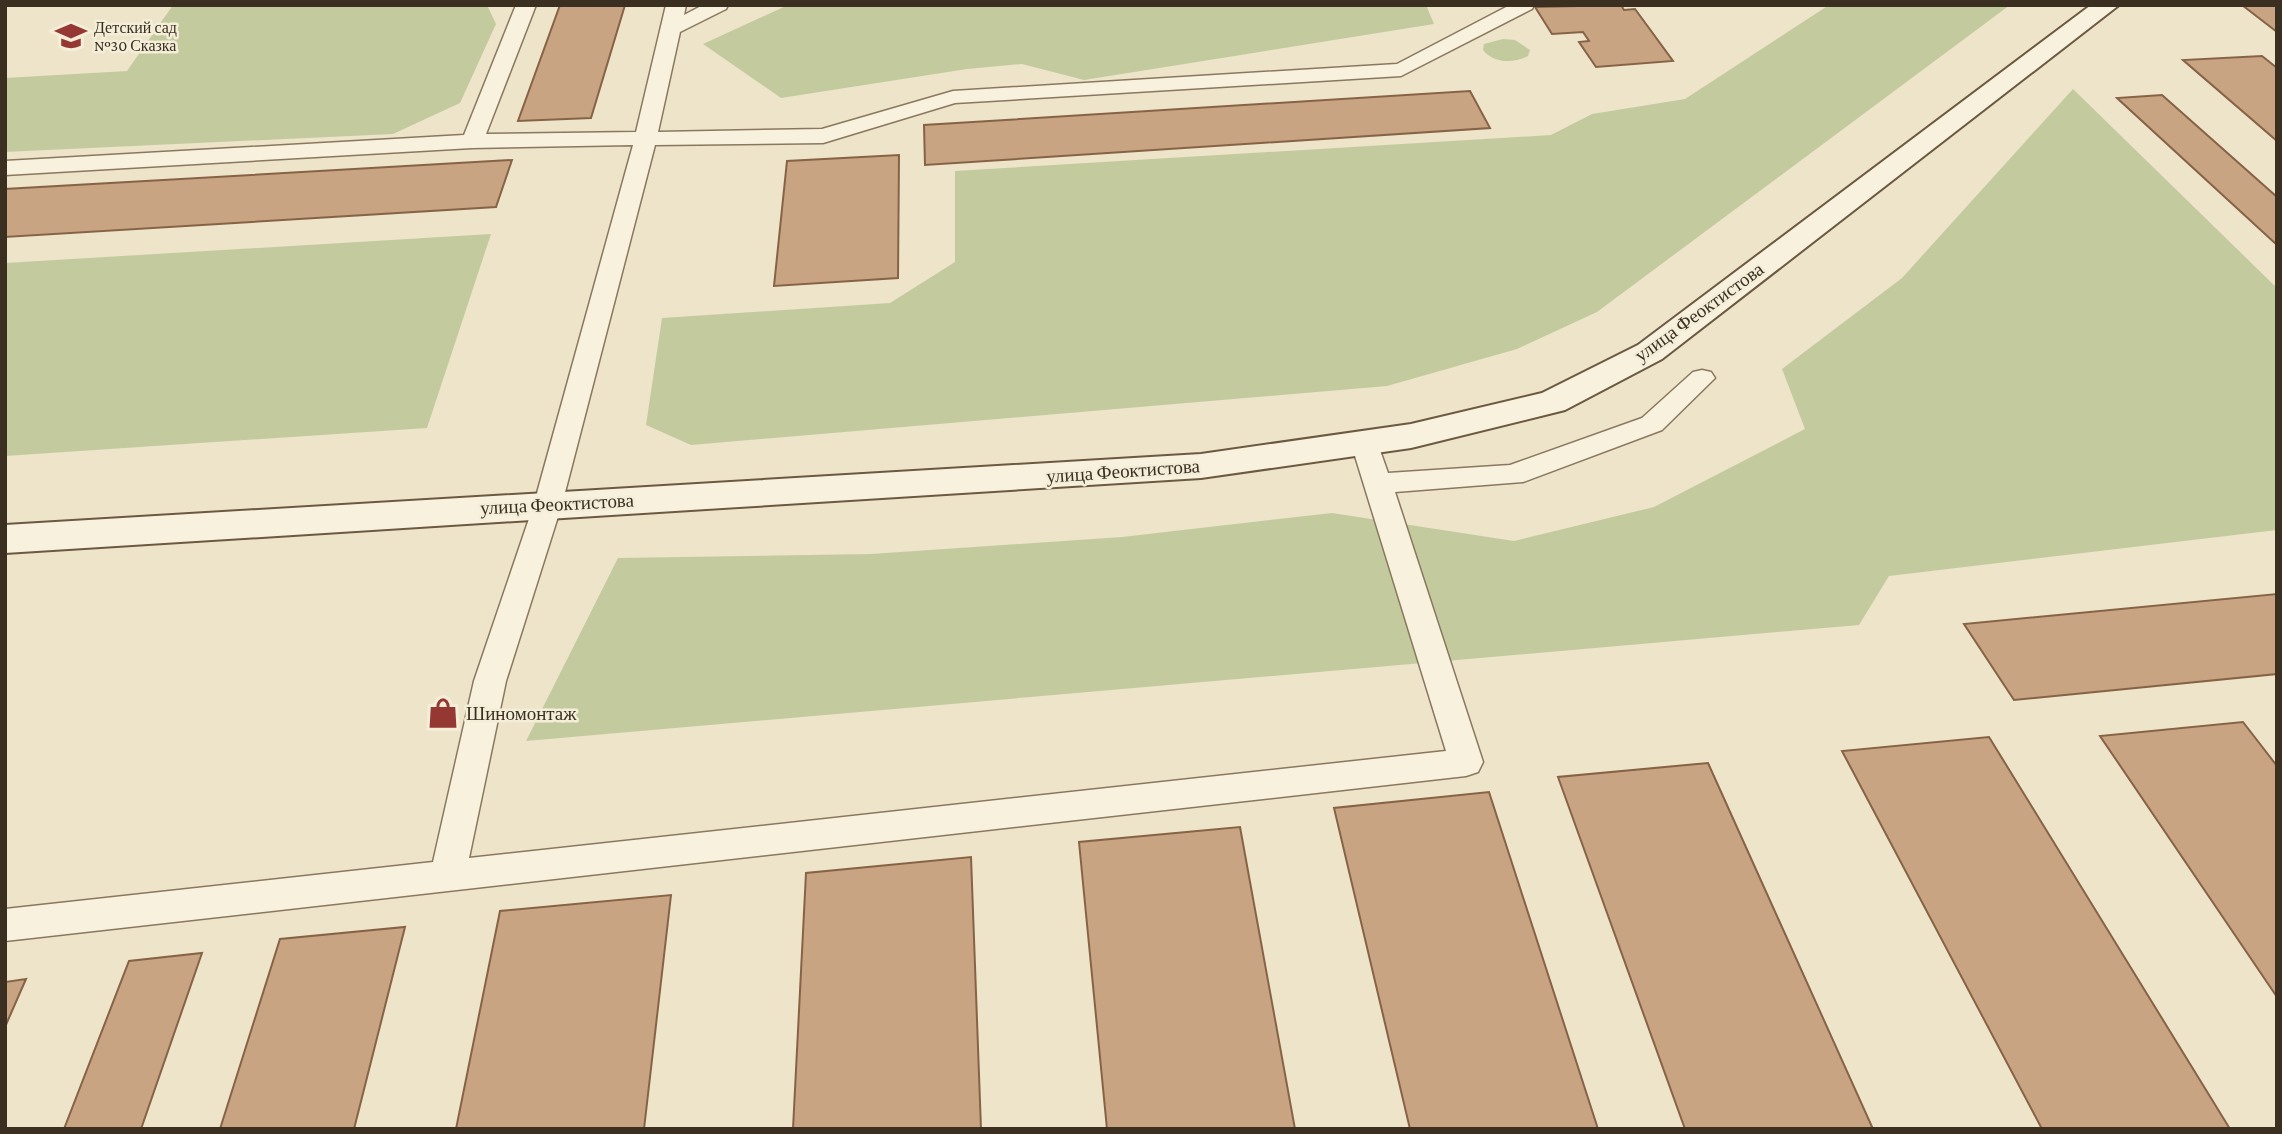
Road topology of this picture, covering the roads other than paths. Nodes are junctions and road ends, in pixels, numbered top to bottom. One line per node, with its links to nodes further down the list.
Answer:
1 (526, 5): 7 (lane)
2 (719, 5): 5 (lane)
3 (1525, 5): 6 (lane)
4 (2107, 5): 10 (street, улица Феоктистова)
5 (674, 16): 6 (lane)
6 (646, 137): 7 (lane); 12 (lane)
7 (472, 141): 8 (lane)
8 (5, 168)
9 (1702, 379): 11 (lane)
10 (1365, 443): 11 (lane); 12 (street, улица Феоктистова)
11 (1378, 482): 14 (lane)
12 (548, 504): 13 (street, улица Феоктистова); 14 (lane)
13 (5, 539)
14 (448, 874): 15 (lane)
15 (5, 925)

